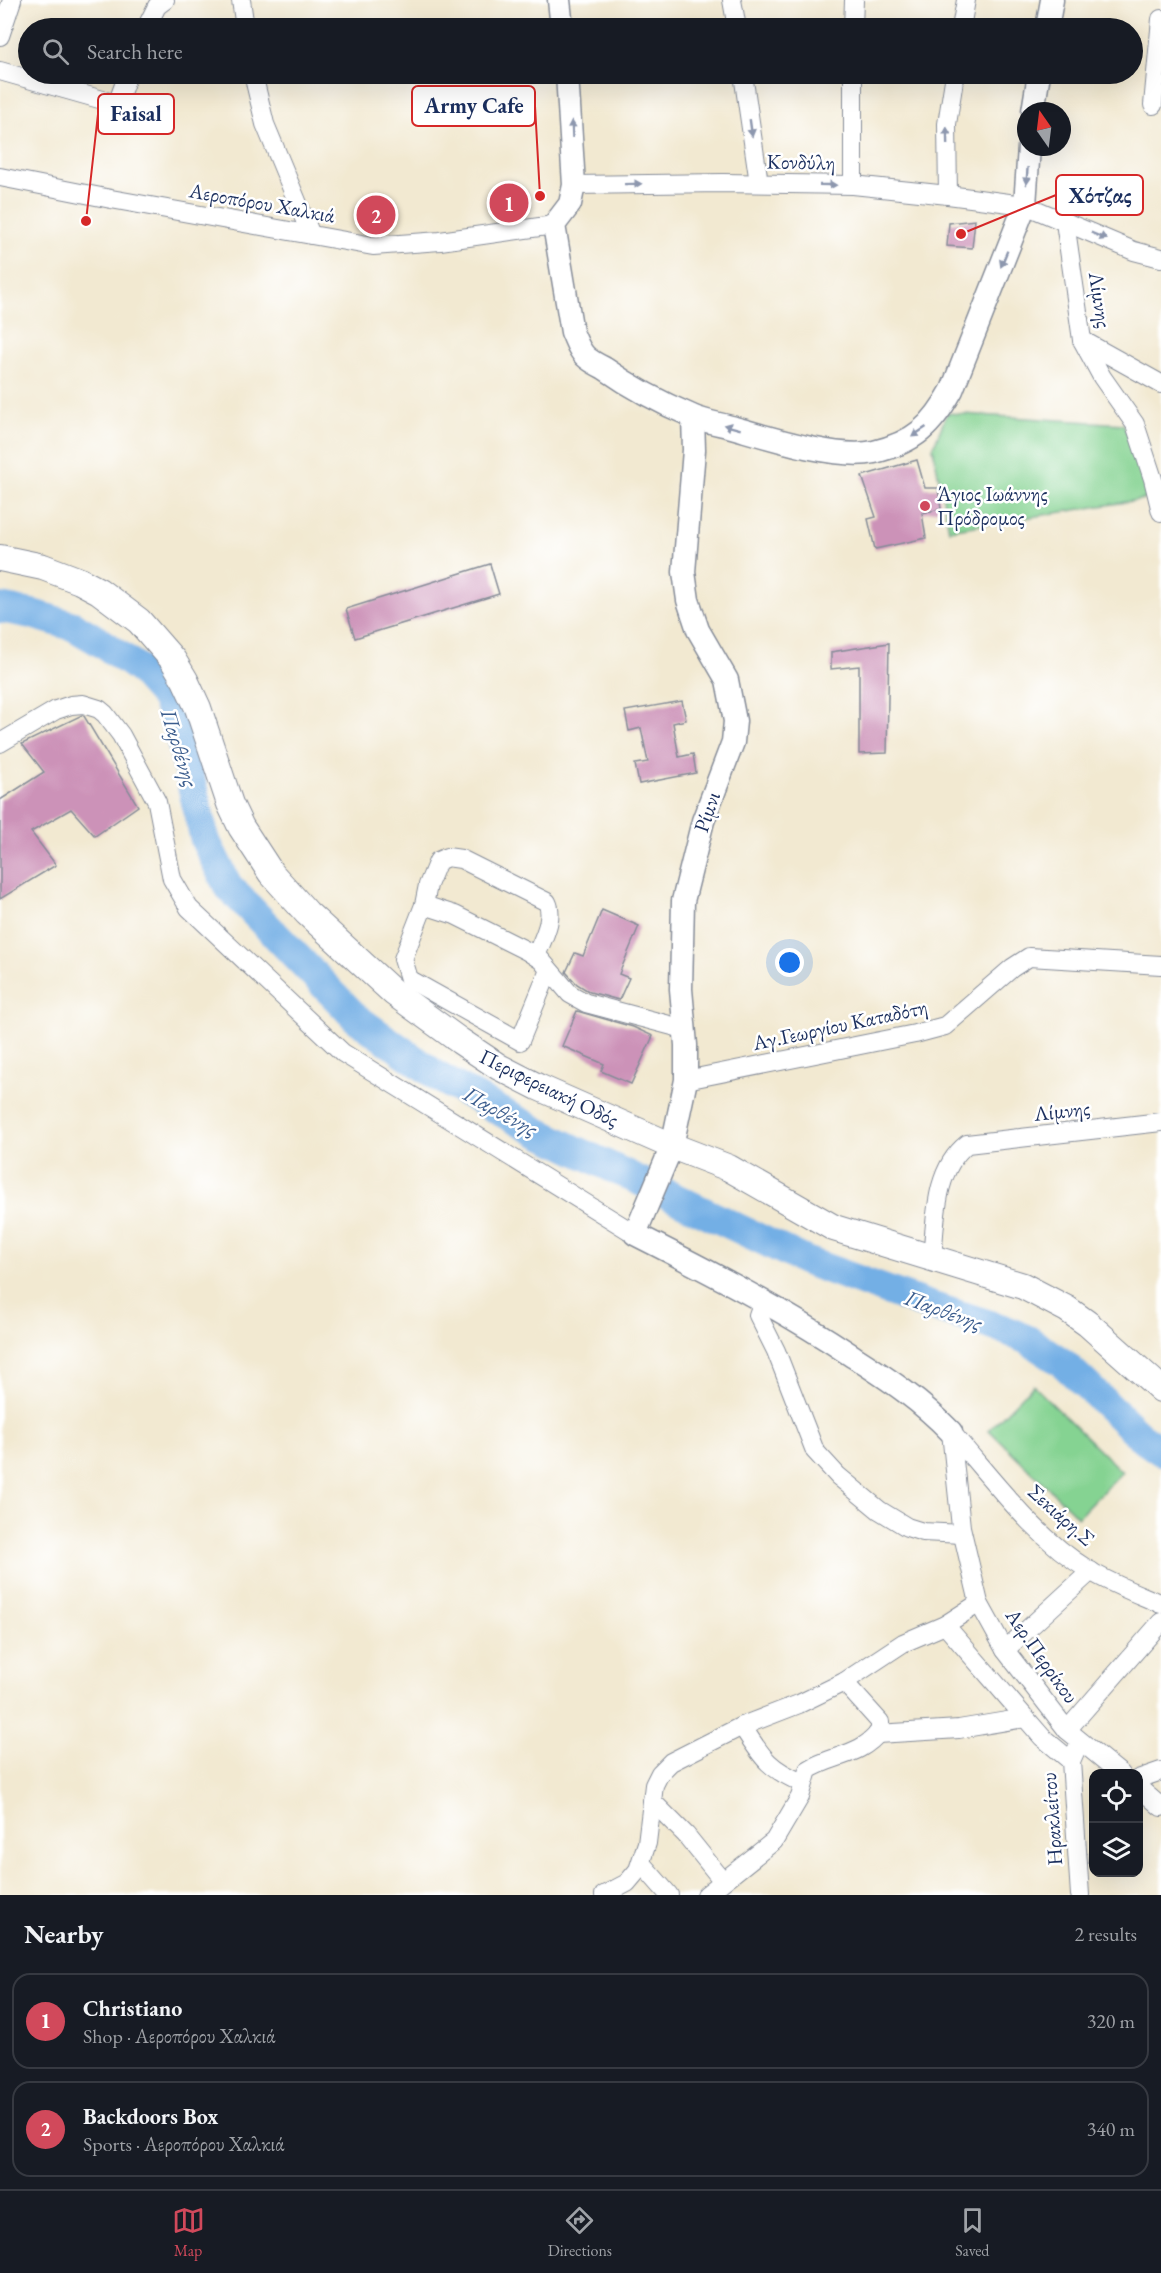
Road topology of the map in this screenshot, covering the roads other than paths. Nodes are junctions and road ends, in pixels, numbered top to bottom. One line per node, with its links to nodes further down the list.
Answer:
1 (12, 0): 17 (street)
2 (165, 0): 9 (street)
3 (240, 0): 10 (street)
4 (559, 0): 11 (street)
5 (732, 0): 12 (street)
6 (854, 0): 13 (street)
7 (966, 0): 14 (street)
8 (1052, 0): 15 (street)
9 (151, 18)
10 (243, 18)
11 (561, 18)
12 (735, 18)
13 (854, 18)
14 (963, 18)
15 (1049, 18)
16 (1161, 19): 29 (street)
17 (0, 36)
18 (0, 71): 19 (street)
19 (18, 76)
20 (46, 84): 21 (street)
21 (124, 84)
22 (255, 84): 39 (street)
23 (568, 84): 33 (street, one-way to 23)
24 (744, 84): 32 (street, one-way to 32)
25 (853, 84): 34 (street)
26 (953, 84): 35 (street, one-way to 26)
27 (1037, 84): 28 (street)
28 (1034, 102)
29 (1153, 105)
30 (1028, 156): 36 (street, one-way to 36)
31 (0, 177): 39 (street, Αεροπόρου Χαλκιά)
32 (759, 183): 33 (street, Κονδύλη, one-way to 32); 34 (street, Κονδύλη, one-way to 34)
33 (574, 185): 38 (street)
34 (853, 185): 35 (street, Κονδύλη)
35 (948, 195): 36 (street, Κονδύλη)
36 (1025, 205): 37 (street, Κονδύλη); 43 (street, one-way to 43)
37 (1065, 222): 40 (street, Κονδύλη, one-way to 40); 41 (street, Λίμνης)
38 (554, 225): 39 (street, Αεροπόρου Χαλκιά); 43 (street)
39 (311, 235)
40 (1161, 258)
41 (1082, 340): 42 (street); 44 (street, Λίμνης)
42 (1161, 384)
43 (693, 417): 52 (street, Ρίμνι)
44 (1157, 479): 45 (street, Λίμνης)
45 (1161, 512)
46 (0, 558): 55 (main road, Περιφερειακή Οδός)
47 (0, 742): 56 (street)
48 (424, 905): 49 (street); 49 (street); 51 (street)
49 (536, 956): 51 (street)
50 (1161, 965): 53 (street, Αγ.Γεωργίου Καταδότη)
51 (549, 970): 52 (street)
52 (684, 1029): 53 (street, Ρίμνι)
53 (686, 1080): 55 (street, Ρίμνι)
54 (1161, 1122): 57 (street, Λίμνης)
55 (668, 1158): 56 (street, Ρίμνι); 57 (main road, Περιφερειακή Οδός)
56 (635, 1234): 58 (street)
57 (932, 1258): 59 (main road, Περιφερειακή Οδός)
58 (763, 1301): 60 (street); 61 (street)
59 (1161, 1389)
60 (951, 1432): 61 (street, Αερ.Περρίκου); 62 (street, Σεκιάρη.Σ)
61 (962, 1534): 63 (street, Αερ.Περρίκου)
62 (1091, 1571): 64 (street, Σεκιάρη.Σ); 67 (street)
63 (980, 1604): 66 (street); 67 (street, Αερ.Περρίκου)
64 (1161, 1604)
65 (1161, 1622): 72 (street, Ηρακλείτου)
66 (945, 1625): 68 (street); 69 (street)
67 (1005, 1650): 72 (street, Αερ.Περρίκου)
68 (844, 1682): 70 (street); 71 (street)
69 (1025, 1718): 71 (street); 73 (street)
70 (742, 1726): 77 (street); 79 (street)
71 (877, 1734): 77 (street)
72 (1073, 1736): 73 (street, Ηρακλείτου); 74 (street, Αερ.Περρίκου)
73 (1071, 1761): 86 (street, Ηρακλείτου)
74 (1116, 1769)
75 (1161, 1771): 76 (street)
76 (1143, 1777)
77 (803, 1783): 82 (street)
78 (1143, 1791): 80 (street)
79 (652, 1801): 81 (street); 82 (street)
80 (1161, 1807)
81 (641, 1863): 83 (street); 84 (street)
82 (723, 1881): 85 (street)
83 (604, 1895)
84 (669, 1895)
85 (706, 1895)
86 (1080, 1895)

